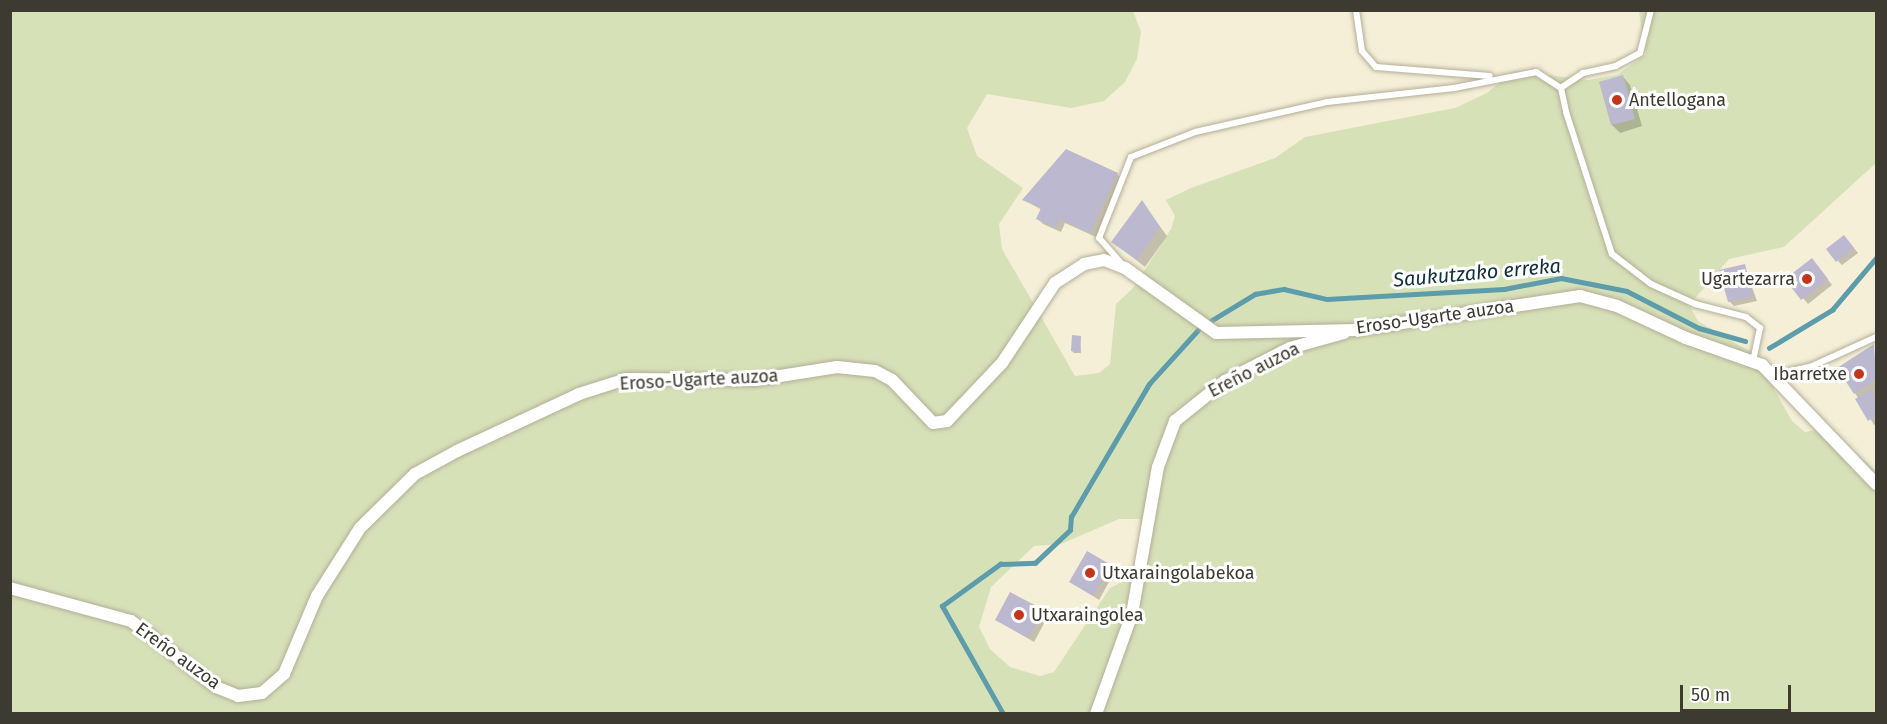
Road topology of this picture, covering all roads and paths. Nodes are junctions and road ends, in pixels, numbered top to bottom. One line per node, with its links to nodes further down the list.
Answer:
1 (1356, 10): 3 (lane, Eroso-Ugarte auzoa)
2 (1651, 10): 4 (lane)
3 (1495, 76): 4 (lane, Eroso-Ugarte auzoa); 5 (lane, Eroso-Ugarte auzoa)
4 (1561, 88): 8 (lane)
5 (1125, 268): 6 (street, Eroso-Ugarte auzoa); 11 (street, Eroso-Ugarte auzoa)
6 (1356, 330): 8 (street, Eroso-Ugarte auzoa); 13 (street, Ereño auzoa)
7 (1876, 337): 9 (lane)
8 (1753, 361): 9 (street, Eroso-Ugarte auzoa)
9 (1774, 375): 10 (street, Eroso-Ugarte auzoa)
10 (1876, 484)
11 (360, 528): 12 (street, Ereño auzoa)
12 (10, 588)
13 (1096, 714)

